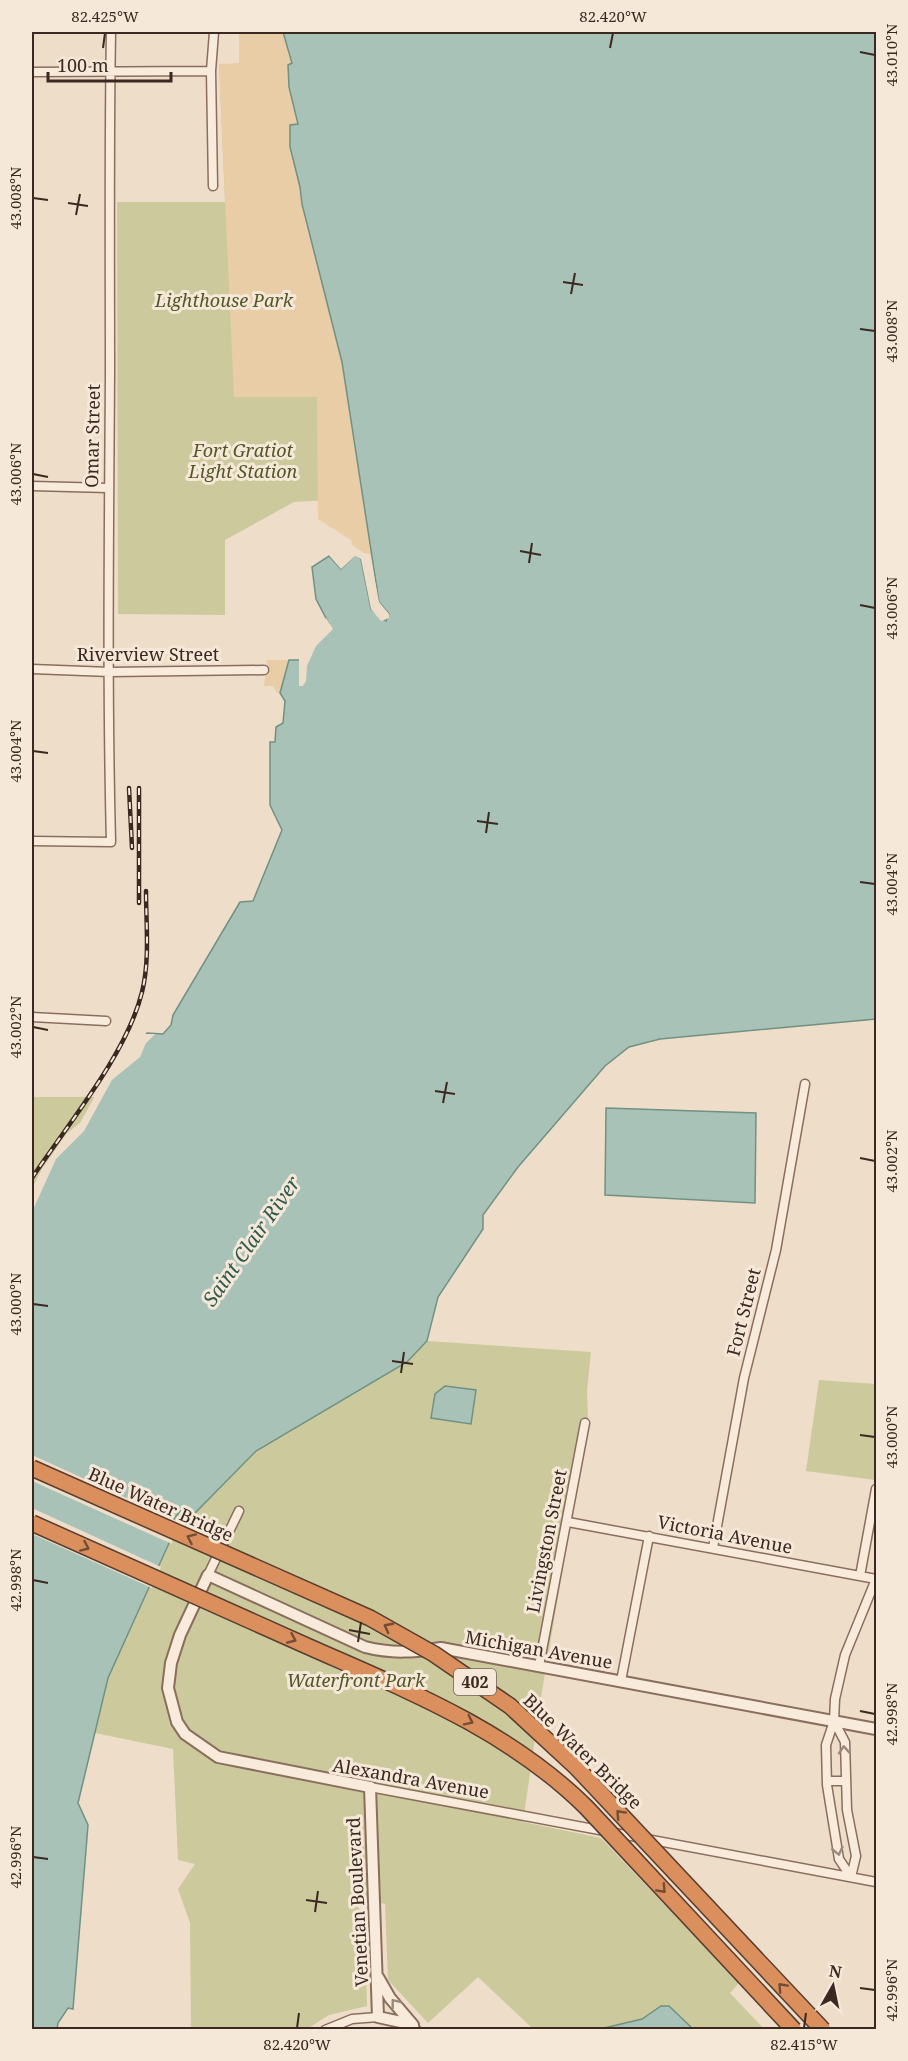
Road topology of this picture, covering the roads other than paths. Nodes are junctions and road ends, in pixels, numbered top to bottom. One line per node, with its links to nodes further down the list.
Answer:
1 (111, 32): 5 (street, Omar Street)
2 (214, 32): 3 (street)
3 (211, 71): 5 (street); 6 (street)
4 (32, 72): 5 (street)
5 (110, 72): 8 (street, Omar Street)
6 (213, 186)
7 (32, 486): 8 (street)
8 (108, 488): 11 (street, Omar Street)
9 (32, 669): 11 (street, Riverview Street)
10 (264, 670): 11 (street, Riverview Street)
11 (110, 672): 12 (street, Omar Street)
12 (32, 841)
13 (32, 1017): 14 (street)
14 (106, 1021)
15 (805, 1084): 23 (street, Fort Street)
16 (585, 1423): 20 (street, Livingston Street)
17 (32, 1468): 43 (highway, Blue Water Bridge / 402, one-way to 17, bridge)
18 (876, 1489): 25 (street)
19 (239, 1511): 24 (street, Alexandra Avenue)
20 (568, 1522): 22 (street, Victoria Avenue); 27 (street, Livingston Street)
21 (32, 1523): 42 (highway, 402, one-way to 42, bridge)
22 (649, 1536): 23 (street, Victoria Avenue); 28 (street)
23 (712, 1548): 25 (street, Victoria Avenue)
24 (208, 1575): 27 (street, Michigan Avenue); 33 (street, Alexandra Avenue)
25 (860, 1576): 26 (street, Victoria Avenue)
26 (876, 1579): 29 (street)
27 (539, 1666): 28 (street, Michigan Avenue)
28 (621, 1681): 29 (street, Michigan Avenue)
29 (834, 1721): 30 (street, Michigan Avenue); 31 (street, one-way to 29); 32 (street)
30 (876, 1729)
31 (845, 1780): 32 (street); 35 (street)
32 (827, 1781): 34 (street)
33 (370, 1786): 36 (street, Alexandra Avenue); 38 (street, Venetian Boulevard)
34 (832, 1821): 35 (street); 36 (street, one-way to 36)
35 (849, 1822): 36 (street)
36 (851, 1877): 37 (street, Alexandra Avenue)
37 (876, 1882)
38 (377, 1974): 39 (street, Venetian Boulevard); 41 (street, one-way to 38)
39 (378, 2017): 40 (street); 41 (street)
40 (325, 2030)
41 (416, 2030)
42 (794, 2030)
43 (823, 2030)

